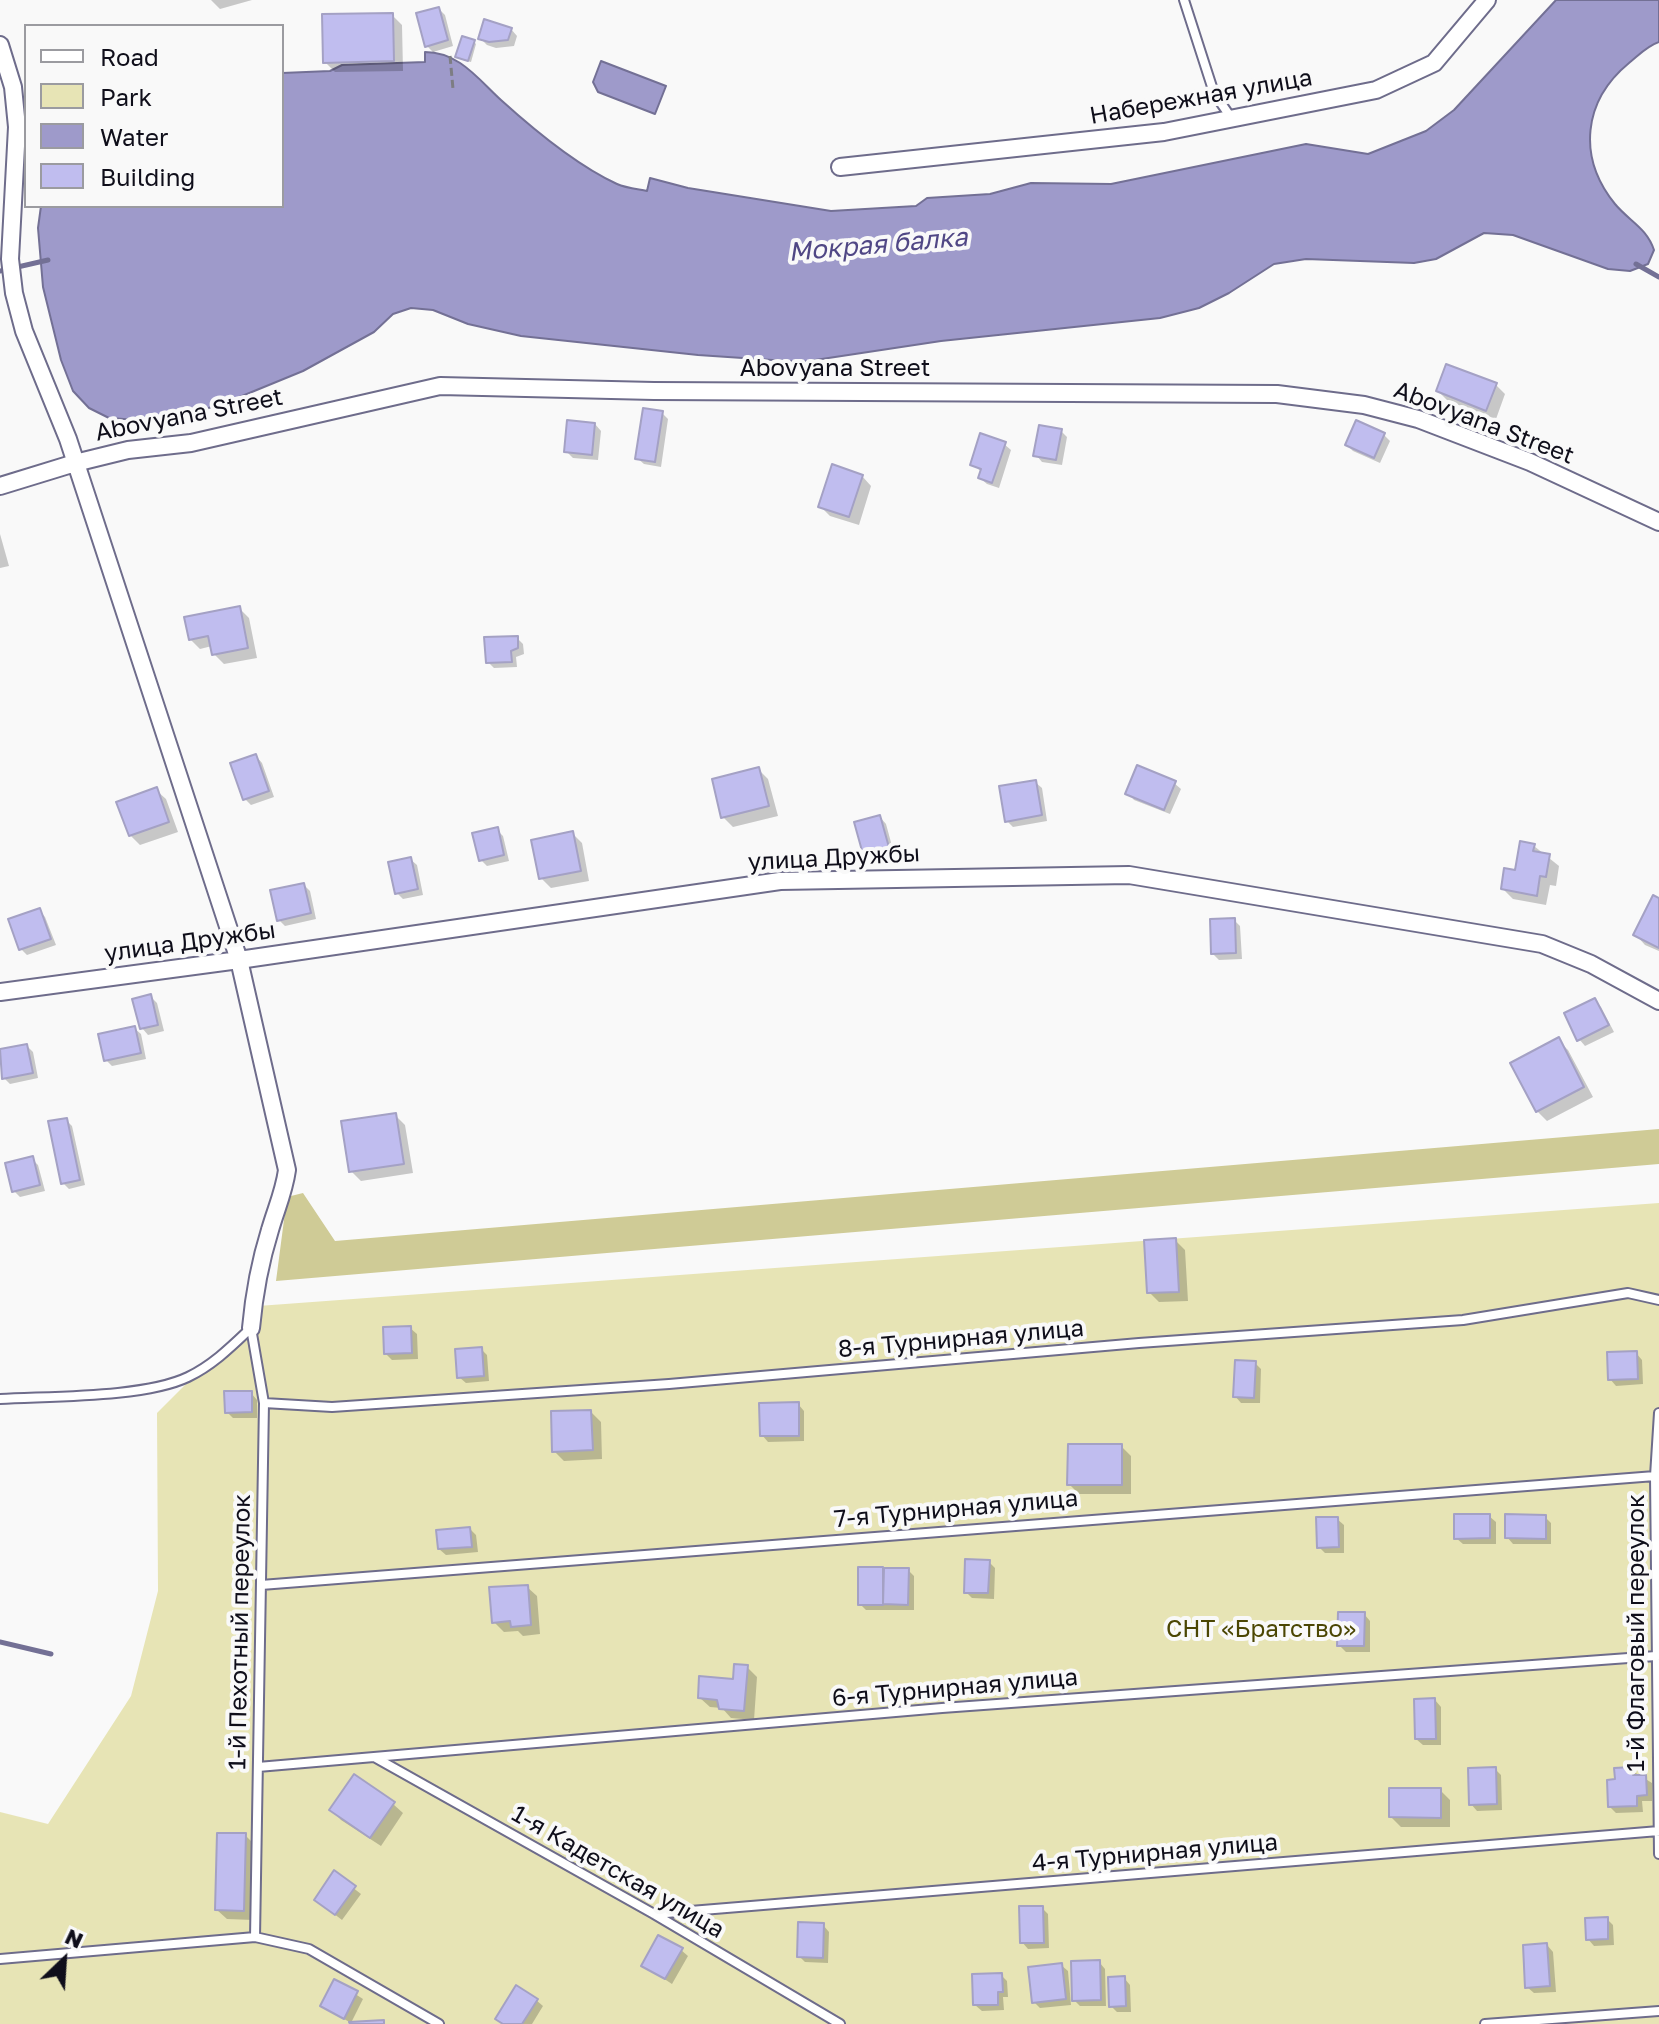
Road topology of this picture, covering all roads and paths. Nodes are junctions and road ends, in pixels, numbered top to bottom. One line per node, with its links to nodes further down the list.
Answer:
1 (1184, 0): 6 (lane)
2 (1487, 0): 6 (street, Набережная улица)
3 (0, 45): 8 (street)
4 (450, 56): 5 (path)
5 (453, 89)
6 (1232, 119): 7 (street, Набережная улица)
7 (840, 167)
8 (75, 463): 9 (street, Abovyana Street); 10 (street, Abovyana Street); 11 (street)
9 (0, 486)
10 (1659, 522)
11 (239, 960): 12 (street, улица Дружбы); 13 (street, улица Дружбы); 15 (street)
12 (0, 992)
13 (1659, 1001)
14 (1659, 1300): 17 (lane, 8-я Турнирная улица)
15 (251, 1328): 16 (lane); 17 (lane, 1-й Пехотный переулок)
16 (0, 1399)
17 (264, 1403): 20 (lane, 1-й Пехотный переулок)
18 (1659, 1413): 19 (lane, 1-й Флаговый переулок)
19 (1655, 1476): 20 (lane, 7-я Турнирная улица); 21 (lane, 1-й Флаговый переулок)
20 (261, 1585): 23 (lane, 1-й Пехотный переулок)
21 (1656, 1656): 22 (lane, 6-я Турнирная улица); 24 (lane, 1-й Флаговый переулок)
22 (375, 1758): 23 (lane, 6-я Турнирная улица); 26 (lane, 1-я Кадетская улица)
23 (258, 1767): 27 (lane, 1-й Пехотный переулок)
24 (1658, 1831): 25 (lane, 1-й Флаговый переулок); 26 (lane, 4-я Турнирная улица)
25 (1659, 1854)
26 (654, 1914): 31 (lane, 1-я Кадетская улица)
27 (255, 1937): 28 (lane); 30 (lane)
28 (0, 1959)
29 (1659, 2011): 32 (lane)
30 (439, 2024)
31 (840, 2024)
32 (1485, 2024)

